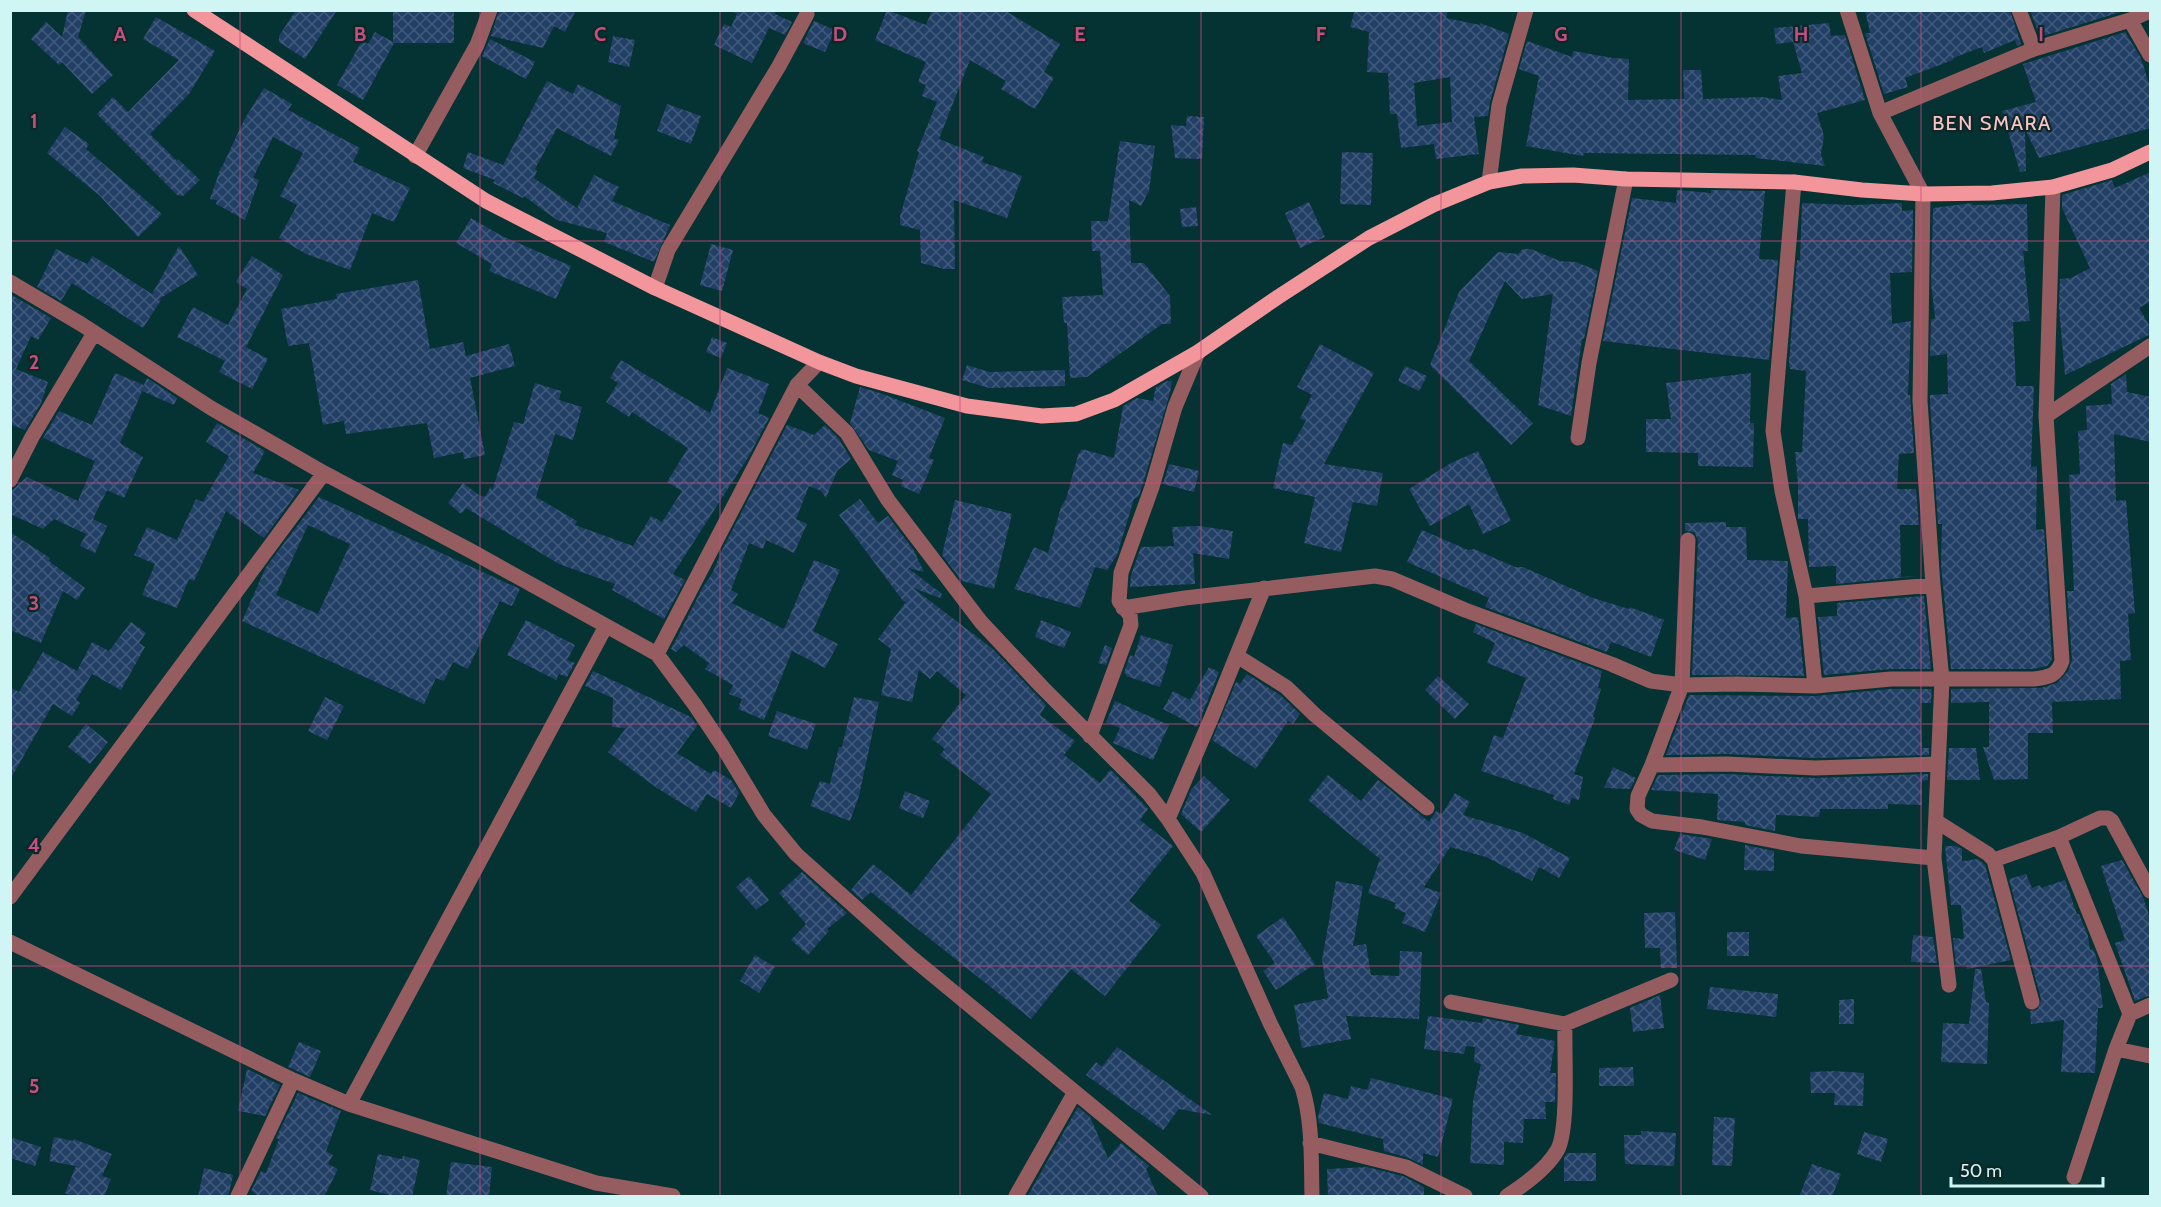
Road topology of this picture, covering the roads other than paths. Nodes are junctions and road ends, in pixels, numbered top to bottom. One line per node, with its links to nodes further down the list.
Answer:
1 (194, 10): 13 (main road)
2 (490, 10): 13 (street)
3 (1526, 10): 15 (street)
4 (1847, 10): 11 (street)
5 (2019, 10): 9 (street)
6 (2151, 11): 8 (street)
7 (807, 15): 20 (street)
8 (2130, 20): 9 (street); 10 (street)
9 (2034, 49): 11 (street)
10 (2151, 55)
11 (1880, 113): 18 (street)
12 (2151, 152): 17 (main road)
13 (415, 156): 20 (main road)
14 (1626, 179): 15 (main road); 16 (main road); 27 (street)
15 (1489, 182): 23 (main road)
16 (1794, 182): 18 (main road); 33 (street)
17 (2053, 187): 18 (main road); 26 (street)
18 (1923, 194): 31 (street)
19 (10, 282): 21 (street)
20 (655, 288): 24 (main road)
21 (94, 333): 28 (street); 29 (street)
22 (2151, 346): 26 (street)
23 (1198, 352): 24 (main road); 34 (street)
24 (819, 362): 25 (street)
25 (796, 386): 36 (street); 41 (street)
26 (2046, 416): 38 (street)
27 (1578, 438)
28 (324, 472): 35 (street); 51 (street)
29 (10, 480)
30 (1688, 540): 39 (street)
31 (1933, 585): 33 (street); 38 (street)
32 (1264, 588): 34 (street); 37 (street); 39 (street)
33 (1806, 596): 40 (street)
34 (1124, 608): 41 (street)
35 (606, 626): 36 (street); 64 (street)
36 (657, 654): 63 (street)
37 (1238, 656): 44 (street); 45 (street)
38 (1942, 680): 40 (street); 42 (street)
39 (1682, 685): 40 (street); 43 (street)
40 (1815, 686)
41 (1090, 736): 45 (street)
42 (1938, 764): 43 (street); 46 (street)
43 (1652, 765): 48 (street)
44 (1427, 808)
45 (1168, 819): 65 (street)
46 (1936, 821): 48 (street); 49 (street)
47 (2059, 837): 49 (street); 50 (street); 58 (street)
48 (1934, 858): 54 (street)
49 (1994, 860): 56 (street)
50 (2151, 891)
51 (10, 897)
52 (10, 942): 62 (street)
53 (1671, 980): 59 (street)
54 (1948, 985)
55 (1451, 1002): 59 (street)
56 (2032, 1002)
57 (2151, 1005): 58 (street)
58 (2130, 1014): 60 (street)
59 (1565, 1024): 74 (street)
60 (2116, 1049): 61 (street); 66 (street)
61 (2151, 1056)
62 (294, 1080): 64 (street); 68 (street)
63 (1075, 1092): 70 (street); 71 (street)
64 (349, 1104): 67 (street)
65 (1310, 1143): 72 (street); 73 (street)
66 (2074, 1178)
67 (594, 1190): 69 (street)
68 (238, 1197)
69 (674, 1197)
70 (1016, 1197)
71 (1201, 1197)
72 (1312, 1197)
73 (1465, 1197)
74 (1507, 1197)

